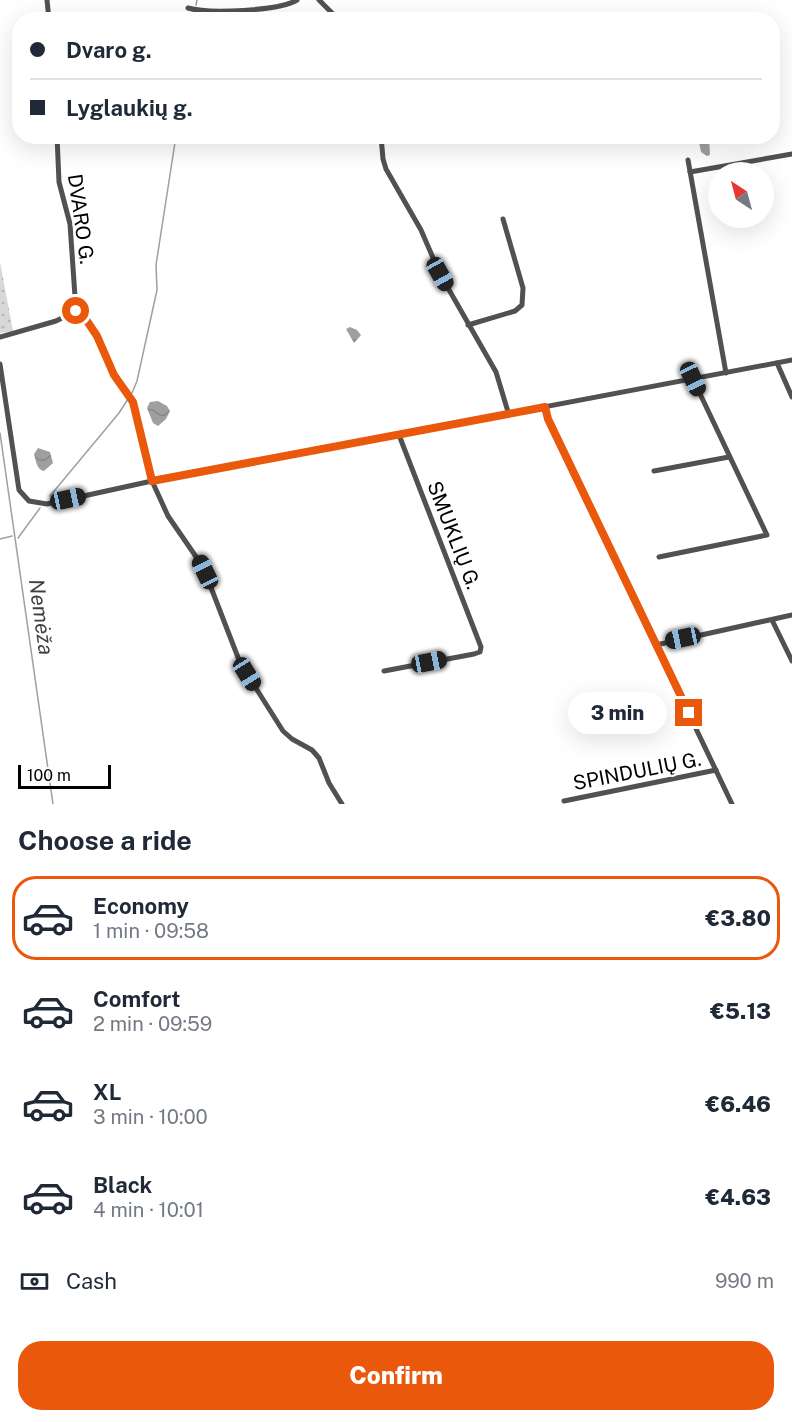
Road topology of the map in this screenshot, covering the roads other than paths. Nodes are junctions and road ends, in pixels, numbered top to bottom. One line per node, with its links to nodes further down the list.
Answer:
1 (297, 0): 3 (street)
2 (319, 0): 4 (street)
3 (188, 9)
4 (331, 12)
5 (57, 144): 11 (street, DVARO G.)
6 (382, 144): 12 (street)
7 (792, 154): 9 (street)
8 (688, 160): 9 (street)
9 (690, 172): 17 (street)
10 (504, 219): 12 (street)
11 (76, 311): 13 (street); 25 (street)
12 (468, 325): 21 (street)
13 (0, 337)
14 (792, 360): 15 (street)
15 (777, 363): 17 (street); 19 (street)
16 (0, 364): 25 (street)
17 (726, 373): 18 (street)
18 (693, 379): 20 (street); 23 (street)
19 (792, 397)
20 (545, 407): 21 (street); 29 (street)
21 (509, 415): 22 (street)
22 (399, 435): 25 (street); 31 (street, SMUKLIŲ G.)
23 (729, 457): 24 (street); 26 (street)
24 (654, 471)
25 (152, 481): 34 (street)
26 (659, 557)
27 (792, 615): 28 (street)
28 (772, 620): 29 (street); 30 (street)
29 (656, 645): 32 (street)
30 (792, 661)
31 (384, 671)
32 (716, 770): 33 (street, SPINDULIŲ G.); 35 (street)
33 (564, 801)
34 (342, 804)
35 (732, 804)

